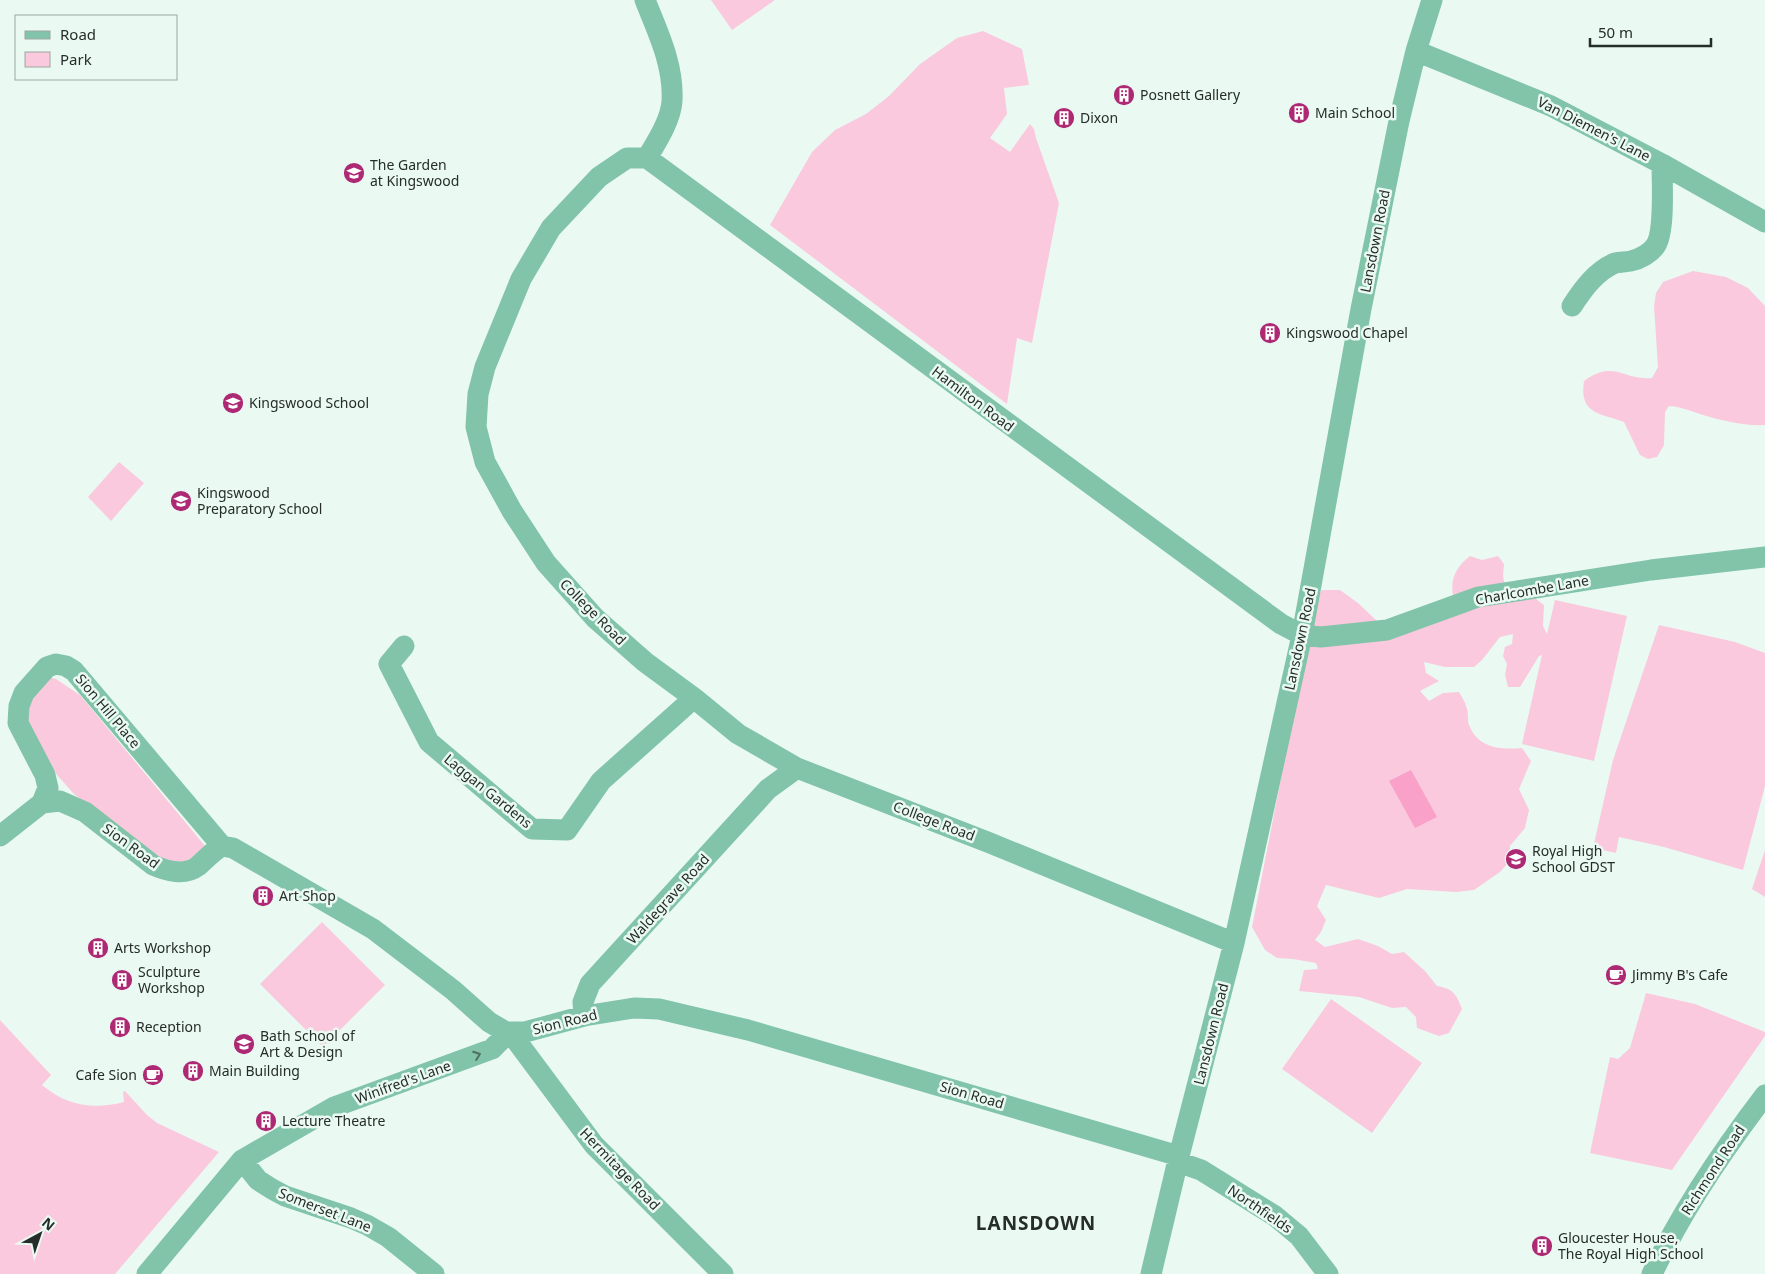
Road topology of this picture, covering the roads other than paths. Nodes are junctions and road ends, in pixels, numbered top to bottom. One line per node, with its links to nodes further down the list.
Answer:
1 (645, 0): 4 (street)
2 (1432, 0): 3 (street, Lansdown Road)
3 (1416, 51): 5 (street, Van Diemen's Lane); 9 (street, Lansdown Road)
4 (647, 158): 9 (street, Hamilton Road); 11 (street, College Road)
5 (1662, 164): 6 (street, Van Diemen's Lane); 7 (street)
6 (1765, 222)
7 (1572, 306)
8 (1765, 557): 9 (street, Charlcombe Lane)
9 (1302, 634): 18 (street, Lansdown Road)
10 (404, 646): 11 (street, Laggan Gardens)
11 (694, 698): 12 (street, College Road)
12 (774, 756): 13 (street, College Road); 14 (street)
13 (797, 768): 14 (street, Waldegrave Road); 18 (street, College Road)
14 (768, 789): 19 (street, Waldegrave Road)
15 (42, 803): 16 (street); 17 (street, Sion Road); 17 (street, Sion Hill Place)
16 (0, 836)
17 (222, 846): 20 (street)
18 (1234, 944): 22 (street, Lansdown Road)
19 (584, 1016): 20 (street, Sion Road); 22 (street, Sion Road)
20 (508, 1032): 23 (street, Winifred's Lane, one-way to 20); 26 (street, Hermitage Road)
21 (1765, 1095): 29 (street, Richmond Road)
22 (1179, 1159): 27 (street, Lansdown Road); 28 (street, Northfields)
23 (242, 1160): 24 (street, Winifred's Lane); 25 (street, Somerset Lane)
24 (147, 1274)
25 (434, 1274)
26 (723, 1274)
27 (1151, 1274)
28 (1328, 1274)
29 (1652, 1274)

